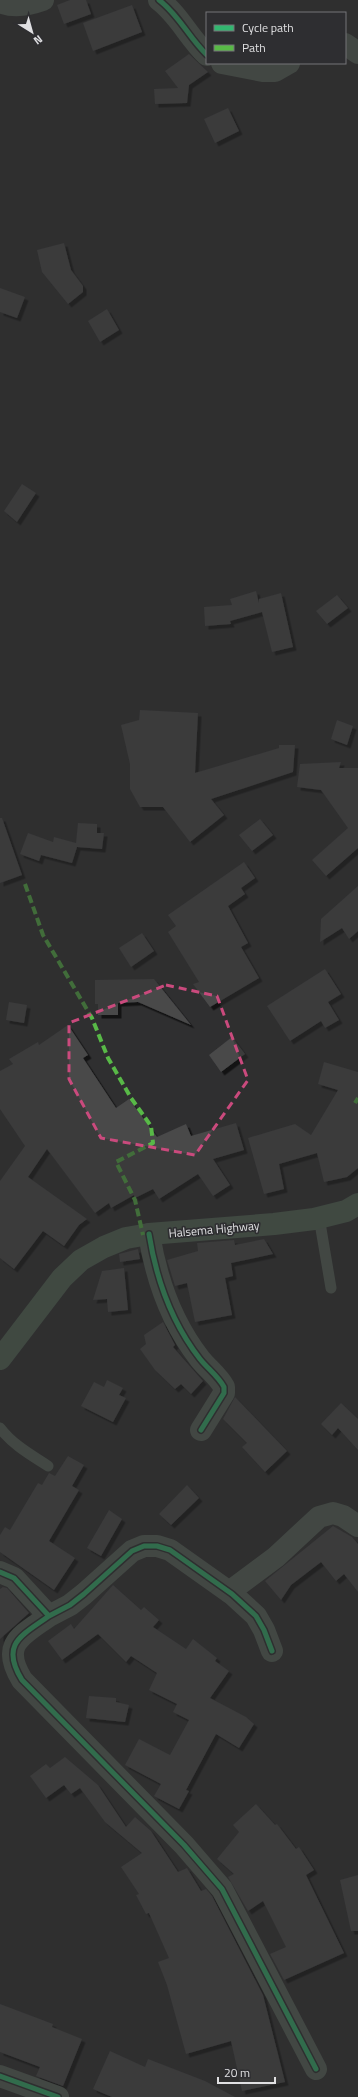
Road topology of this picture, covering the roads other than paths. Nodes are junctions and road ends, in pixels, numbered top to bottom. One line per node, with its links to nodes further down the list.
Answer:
1 (42, 0): 3 (street)
2 (159, 0): 5 (street)
3 (0, 2)
4 (346, 45): 6 (street)
5 (206, 53)
6 (358, 53)
7 (227, 64): 8 (street)
8 (287, 64)
9 (358, 1204): 10 (highway, Halsema Highway)
10 (319, 1217): 11 (highway, Halsema Highway); 12 (lane)
11 (149, 1234): 13 (highway, Halsema Highway); 15 (street)
12 (331, 1288)
13 (0, 1359)
14 (0, 1428): 16 (lane)
15 (201, 1430)
16 (48, 1466)
17 (358, 1526): 19 (street)
18 (0, 1572): 20 (street)
19 (229, 1592): 20 (street); 21 (street)
20 (49, 1616): 22 (street)
21 (272, 1651)
22 (316, 2069)
23 (0, 2076): 24 (street)
24 (58, 2097)

